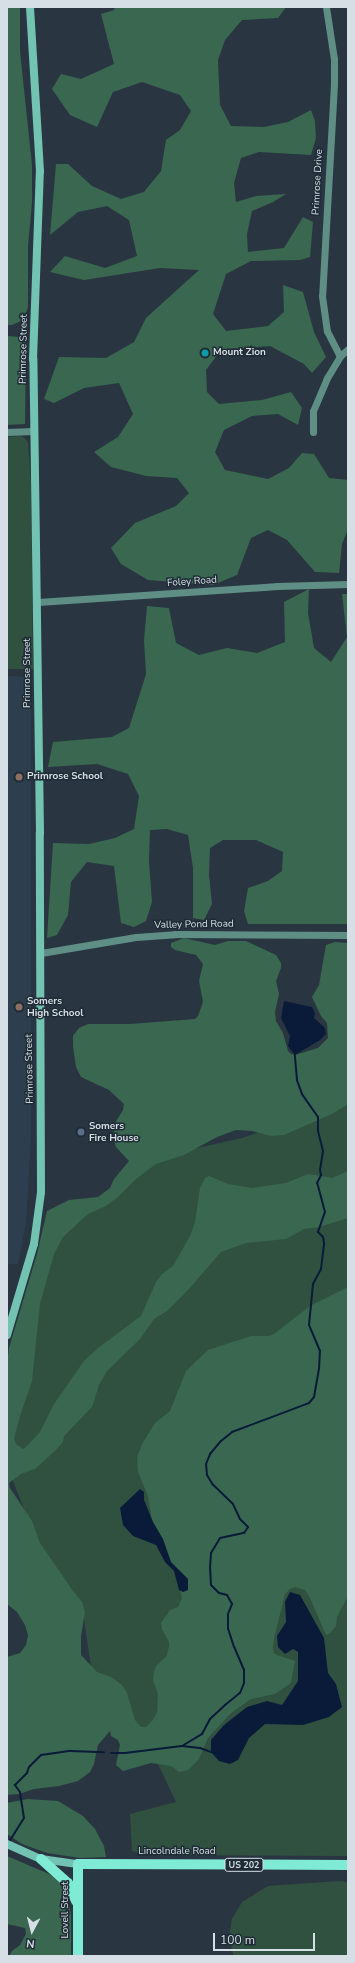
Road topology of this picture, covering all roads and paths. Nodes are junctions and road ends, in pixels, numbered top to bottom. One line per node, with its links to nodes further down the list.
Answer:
1 (30, 7): 5 (main road, Primrose Street)
2 (326, 7): 4 (street, Primrose Drive)
3 (348, 349): 4 (street)
4 (340, 356): 7 (street)
5 (34, 431): 6 (street); 9 (main road, Primrose Street)
6 (7, 432)
7 (313, 432)
8 (348, 584): 9 (street, Foley Road)
9 (38, 602): 11 (main road, Primrose Street)
10 (348, 935): 11 (street, Valley Pond Road)
11 (41, 953): 12 (main road, Primrose Street)
12 (7, 1335)
13 (7, 1844): 14 (main road)
14 (41, 1859): 15 (main road); 17 (main road)
15 (78, 1864): 16 (main road, Lincolndale Road / US 202); 17 (main road, Lovell Street)
16 (348, 1865)
17 (78, 1912): 18 (main road, Lovell Street)
18 (78, 1956)

